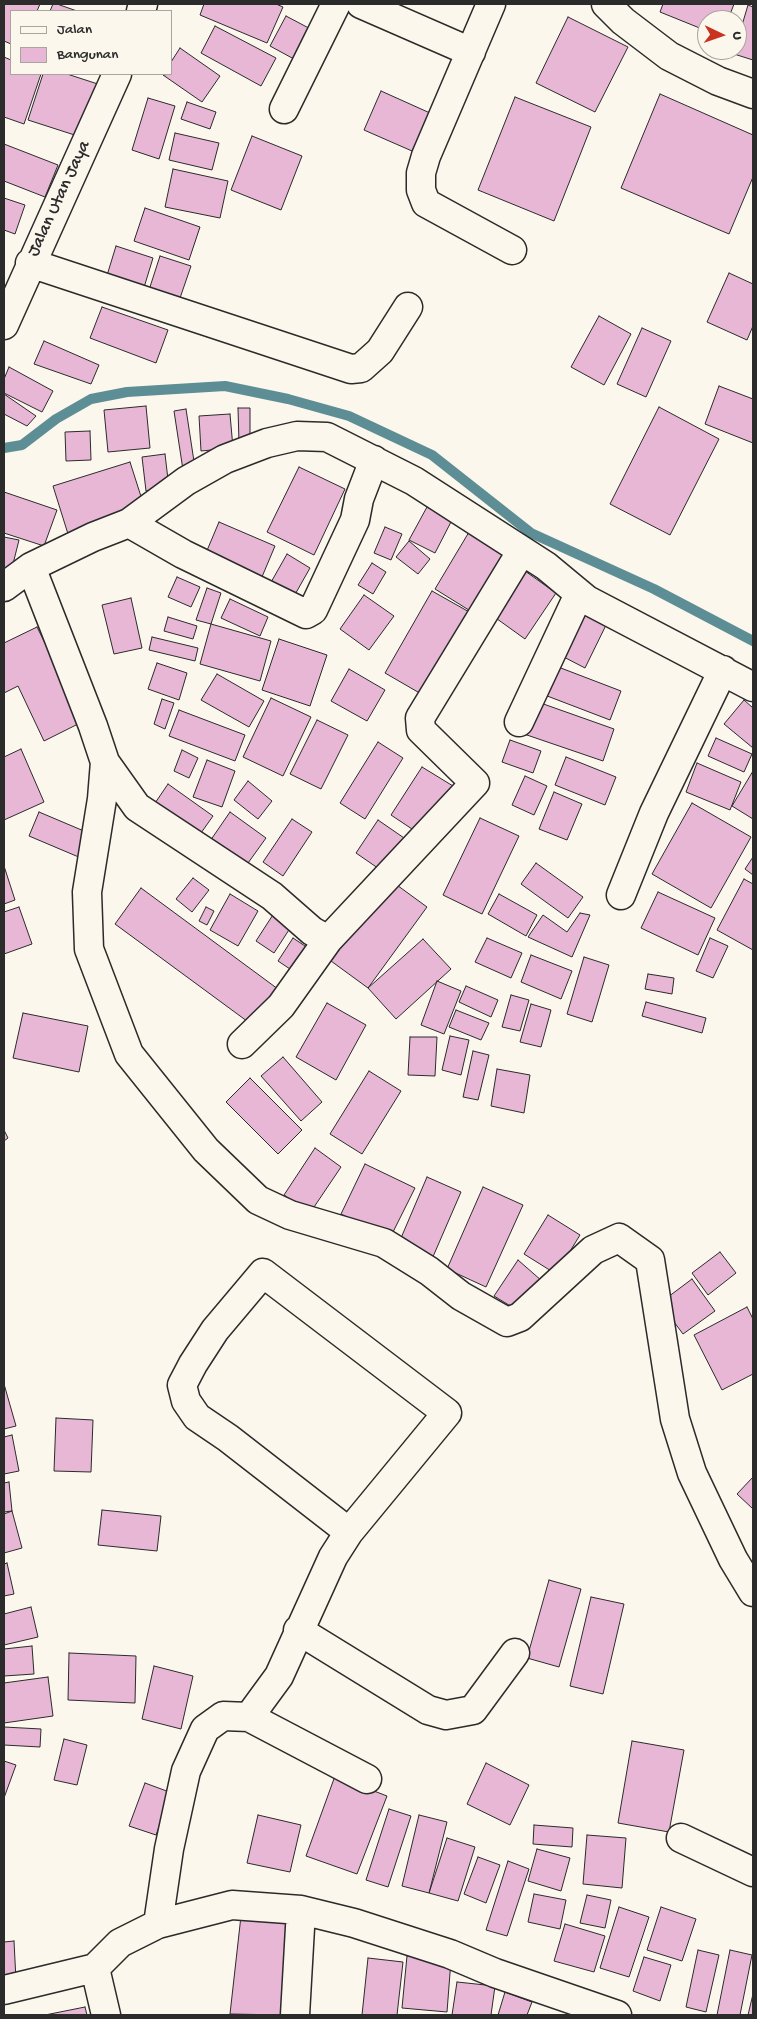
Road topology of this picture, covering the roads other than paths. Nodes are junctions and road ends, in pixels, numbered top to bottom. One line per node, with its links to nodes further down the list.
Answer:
1 (336, 4): 8 (street)
2 (361, 4): 5 (street)
3 (491, 4): 5 (street)
4 (606, 4): 7 (street)
5 (471, 52): 9 (street)
6 (117, 75): 10 (street, Jalan Utan Jaya)
7 (753, 94)
8 (284, 109)
9 (512, 250)
10 (30, 263): 11 (street); 12 (street, Jalan Utan Jaya)
11 (408, 307)
12 (4, 325)
13 (374, 460): 14 (street); 14 (street); 15 (street)
14 (129, 524): 16 (street)
15 (521, 552): 18 (street); 24 (street)
16 (31, 567): 17 (street); 22 (street)
17 (4, 587)
18 (579, 594): 19 (street); 21 (street)
19 (723, 670): 20 (street); 23 (street)
20 (753, 687)
21 (519, 722)
22 (105, 762): 24 (street); 27 (street)
23 (621, 896)
24 (328, 940): 25 (street)
25 (242, 1044)
26 (349, 1532): 26 (street); 28 (street)
27 (753, 1592)
28 (298, 1630): 29 (street); 30 (street)
29 (515, 1653)
30 (249, 1717): 31 (street); 35 (street)
31 (367, 1778)
32 (681, 1838): 33 (street)
33 (753, 1872)
34 (301, 1910): 35 (street); 39 (street); 40 (street)
35 (158, 1924): 36 (street)
36 (95, 1968): 37 (street); 38 (street)
37 (4, 1990)
38 (106, 2015)
39 (295, 2015)
40 (617, 2015)

